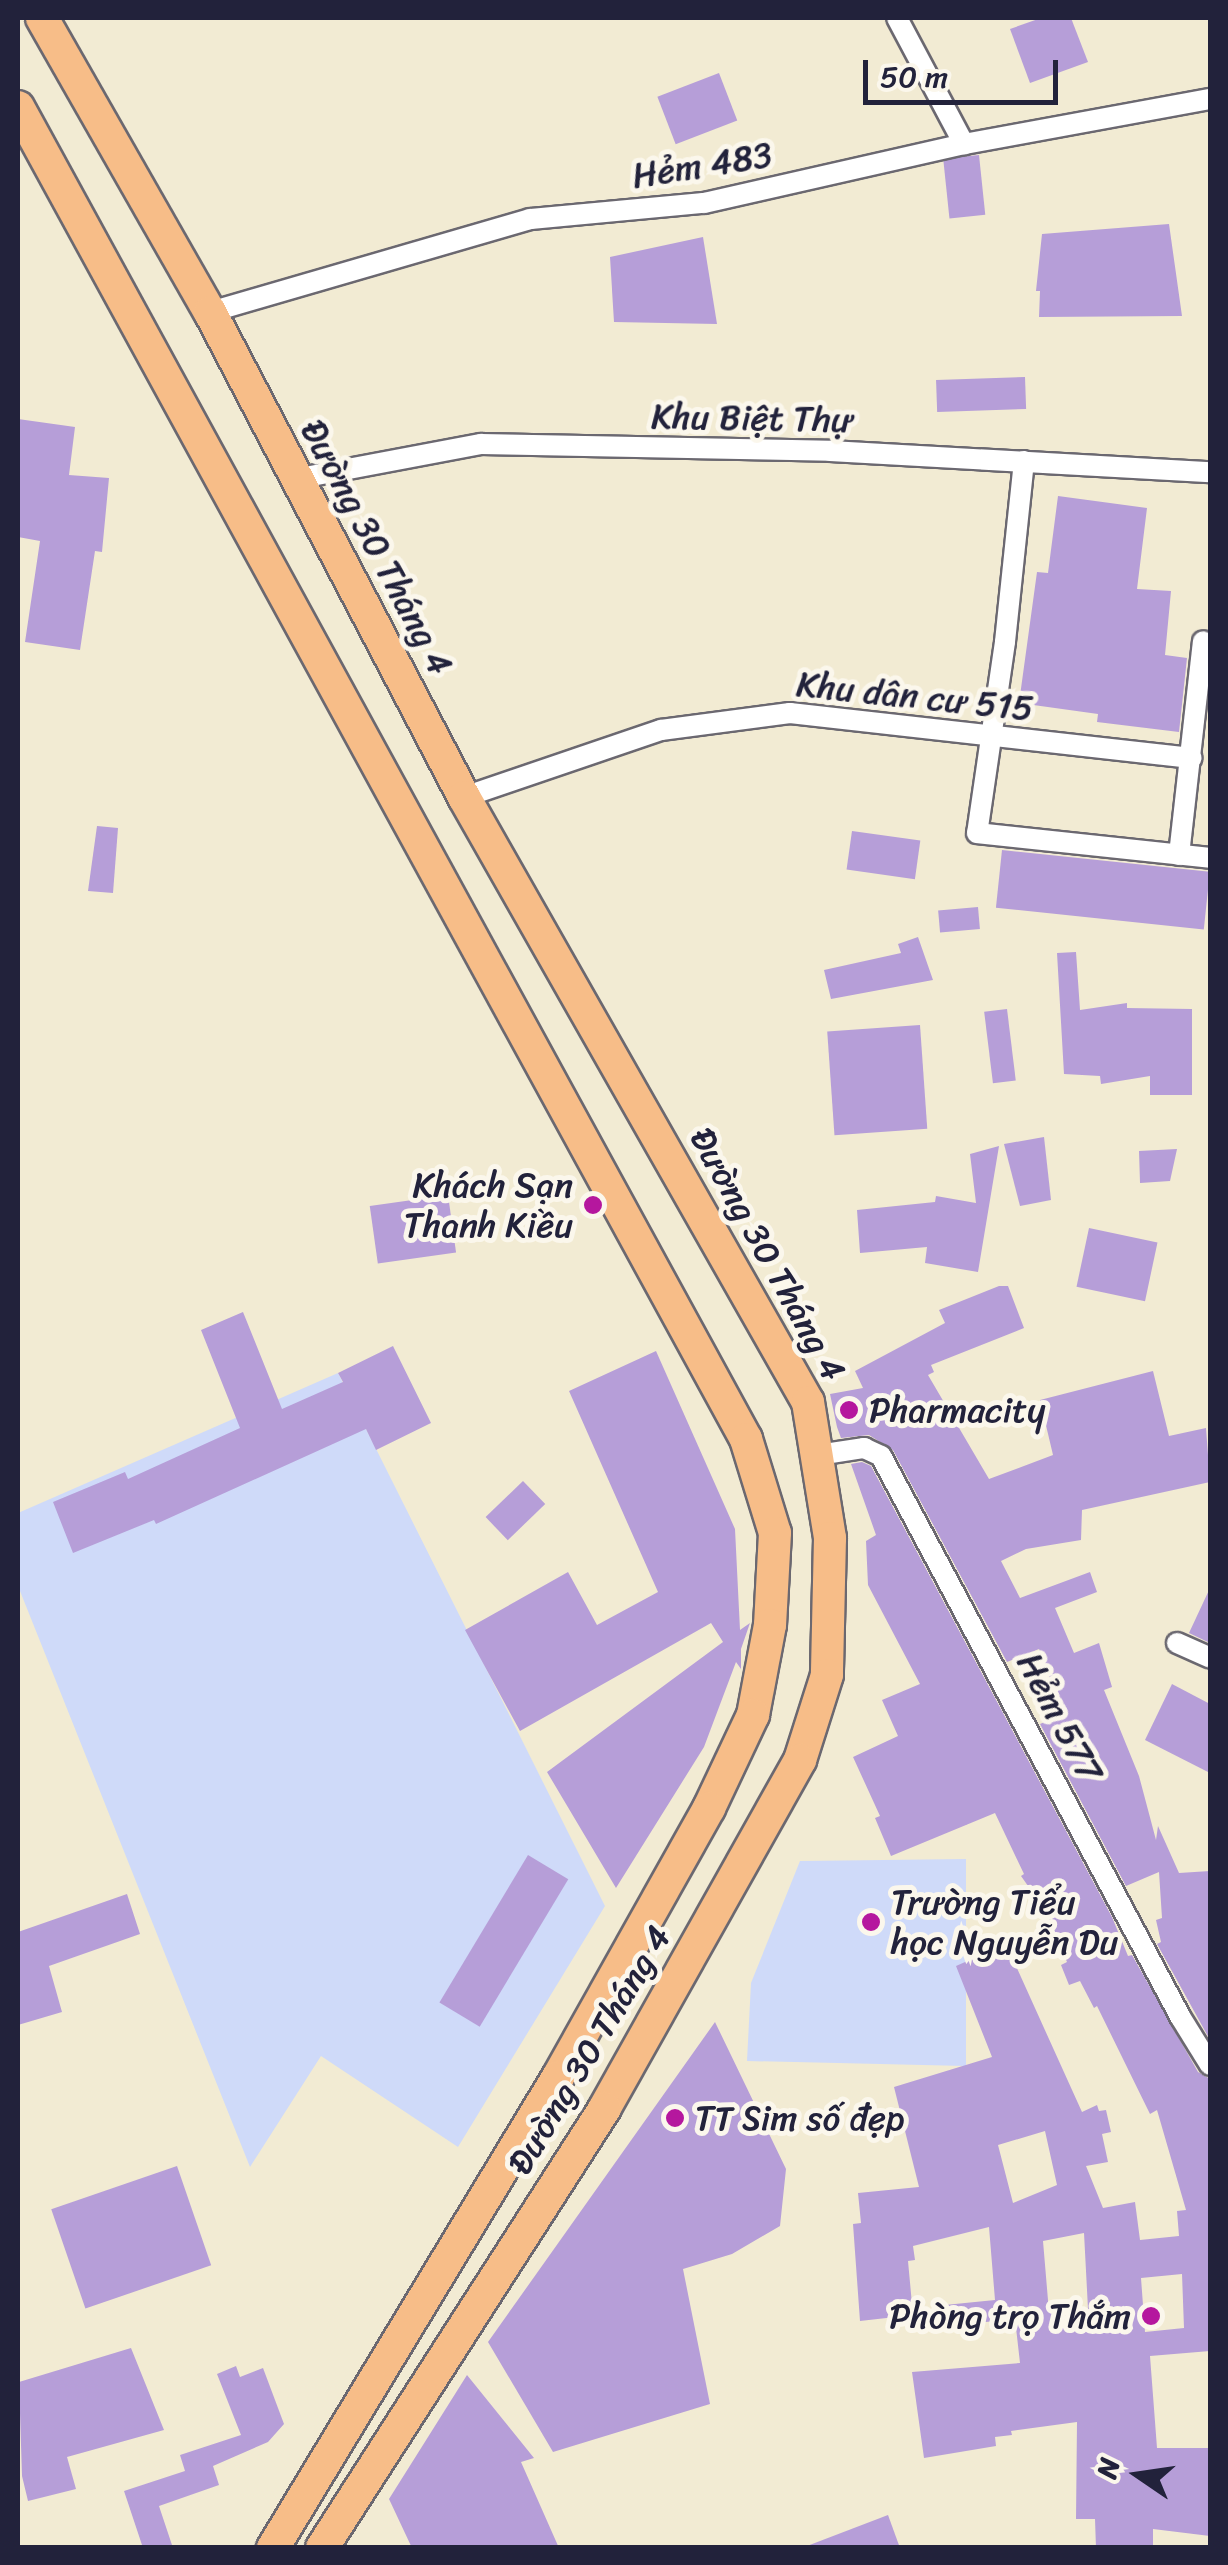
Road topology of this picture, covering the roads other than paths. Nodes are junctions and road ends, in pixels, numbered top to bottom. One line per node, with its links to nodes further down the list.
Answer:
1 (42, 18): 6 (main road, Đường 30 Tháng 4)
2 (897, 18): 5 (street)
3 (1210, 99): 5 (street, Hẻm 483)
4 (21, 122): 20 (main road, Đường 30 Tháng 4)
5 (964, 144): 6 (street, Hẻm 483)
6 (210, 312): 9 (main road, Đường 30 Tháng 4)
7 (1024, 461): 8 (street, Khu Biệt Thự); 9 (street, Khu Biệt Thự); 11 (street)
8 (1210, 472)
9 (295, 479): 13 (main road, Đường 30 Tháng 4)
10 (1203, 641): 12 (street)
11 (988, 735): 12 (street, Khu dân cư 515); 13 (street, Khu dân cư 515); 14 (street)
12 (1191, 758): 14 (street)
13 (464, 797): 16 (main road, Đường 30 Tháng 4)
14 (1180, 855): 15 (street)
15 (1210, 858)
16 (818, 1455): 19 (street, Hẻm 577); 21 (main road, Đường 30 Tháng 4)
17 (1177, 1642): 18 (street)
18 (1210, 1658)
19 (1210, 2065)
20 (558, 2077): 21 (main road); 22 (main road, Đường 30 Tháng 4)
21 (605, 2108): 23 (main road, Đường 30 Tháng 4)
22 (272, 2548)
23 (322, 2548)

